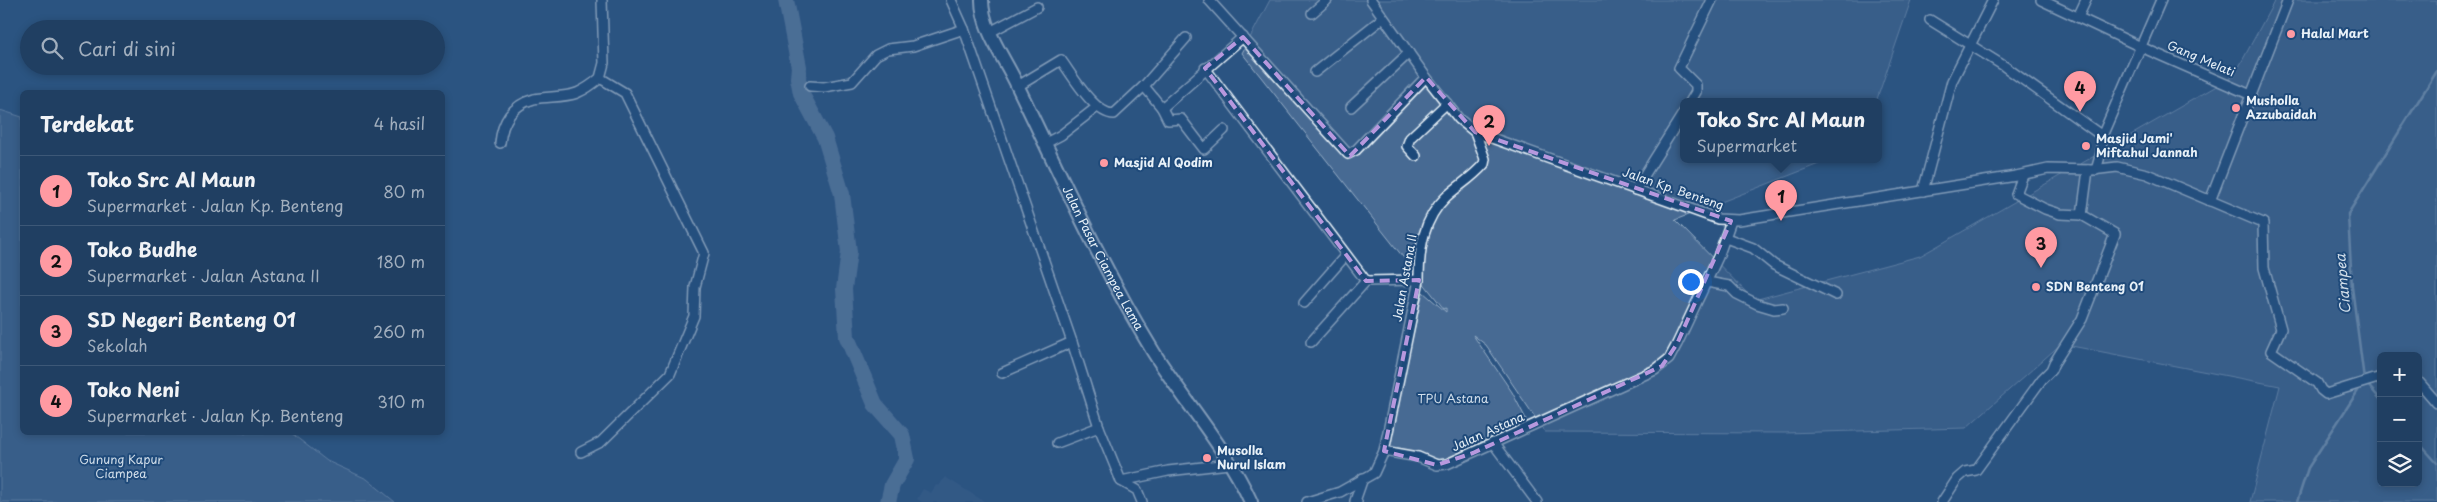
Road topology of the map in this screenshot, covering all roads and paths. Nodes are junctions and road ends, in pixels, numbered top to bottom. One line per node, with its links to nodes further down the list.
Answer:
1 (602, 0): 28 (street)
2 (950, 0): 18 (street)
3 (982, 0): 19 (main road, Jalan Pasar Ciampea Lama)
4 (1209, 0): 20 (street)
5 (1327, 0): 14 (street)
6 (1712, 0): 33 (street)
7 (1993, 0): 22 (street)
8 (2041, 0): 15 (street, Gang Melati)
9 (2086, 0): 15 (street)
10 (2161, 0): 23 (street)
11 (2288, 0): 32 (street)
12 (1375, 2): 16 (street, Jalan Kp. Benteng)
13 (1037, 7): 19 (street)
14 (1312, 13)
15 (2078, 17): 23 (street, Gang Melati)
16 (1382, 18): 24 (street, Jalan Kp. Benteng); 26 (street)
17 (1930, 20): 22 (street)
18 (964, 29): 29 (street); 60 (street)
19 (990, 32): 30 (main road, Jalan Pasar Ciampea Lama)
20 (1243, 37): 25 (street); 27 (street)
21 (1186, 38): 31 (street)
22 (1970, 45): 41 (street); 48 (street)
23 (2141, 47): 32 (street, Gang Melati); 41 (street)
24 (1409, 53): 27 (street, Jalan Kp. Benteng); 36 (street)
25 (1205, 68): 37 (street); 53 (street)
26 (1316, 72)
27 (1426, 77): 34 (street, Jalan Kp. Benteng)
28 (600, 78): 42 (street); 70 (street)
29 (810, 86)
30 (1018, 86): 35 (street); 43 (main road, Jalan Pasar Ciampea Lama)
31 (1144, 86): 35 (street); 37 (street)
32 (2251, 95): 49 (street)
33 (1692, 98)
34 (1447, 103): 40 (street, Jalan Kp. Benteng); 44 (street)
35 (1097, 107): 43 (street)
36 (1351, 107)
37 (1162, 108): 39 (street)
38 (1680, 118): 47 (street)
39 (1224, 130)
40 (1475, 132): 47 (street, Jalan Kp. Benteng); 55 (street, Jalan Astana II)
41 (2102, 136): 45 (street)
42 (500, 143)
43 (1044, 144): 71 (main road, Jalan Pasar Ciampea Lama)
44 (1416, 156)
45 (2092, 170): 46 (street, Jalan Kp. Benteng); 49 (street, Jalan Kp. Benteng); 50 (street)
46 (2023, 175): 48 (street, Jalan Kp. Benteng); 50 (street)
47 (1635, 190): 51 (street, Jalan Kp. Benteng)
48 (1923, 191): 51 (street, Jalan Kp. Benteng)
49 (2210, 202): 63 (street, Jalan Kp. Benteng)
50 (2082, 216): 79 (street)
51 (1731, 221): 52 (street, Jalan Astana)
52 (1726, 238): 56 (street, Jalan Astana); 57 (street)
53 (1346, 255): 54 (street); 58 (street)
54 (1366, 280): 55 (street); 61 (street)
55 (1419, 280): 69 (street, Jalan Astana II)
56 (1707, 282): 59 (street); 68 (street, Jalan Astana)
57 (1836, 295)
58 (1304, 303)
59 (1783, 308)
60 (1072, 342): 62 (street); 66 (street)
61 (1311, 342)
62 (1002, 373)
63 (2377, 378)
64 (2422, 386): 65 (street)
65 (2437, 403)
66 (1099, 427): 67 (street); 73 (street)
67 (1057, 443)
68 (1493, 444): 69 (street, Jalan Astana); 78 (street)
69 (1384, 451): 72 (street)
70 (581, 452)
71 (1229, 464): 73 (street); 75 (main road, Jalan Pasar Ciampea Lama)
72 (1363, 478): 76 (street); 77 (street)
73 (1121, 481): 74 (street)
74 (1142, 502)
75 (1251, 502)
76 (1308, 502)
77 (1357, 502)
78 (1537, 502)
79 (1942, 502)

